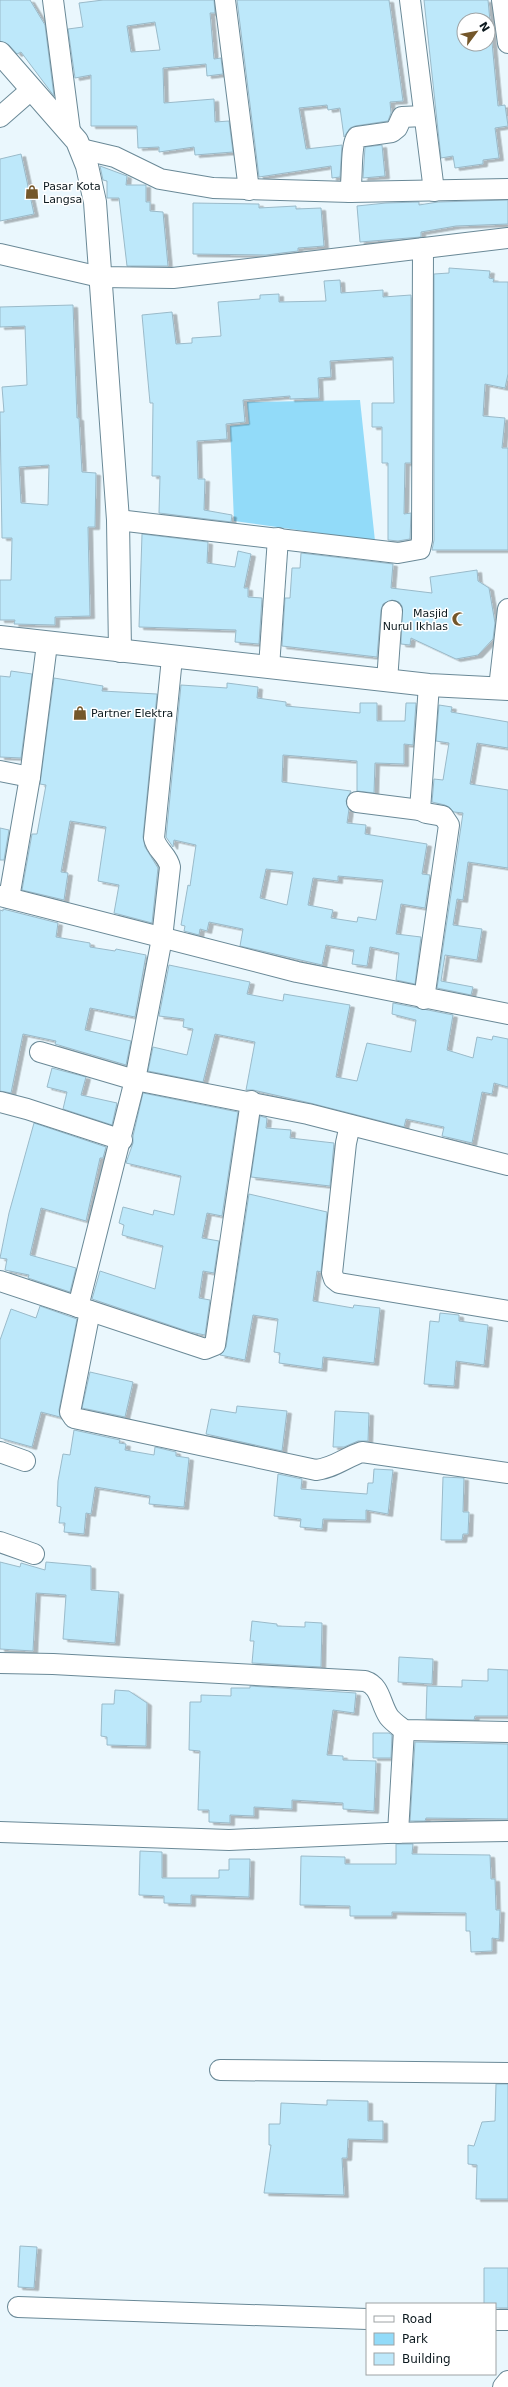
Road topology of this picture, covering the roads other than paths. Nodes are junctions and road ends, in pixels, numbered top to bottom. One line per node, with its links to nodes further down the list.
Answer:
1 (53, 0): 10 (street)
2 (224, 0): 13 (street)
3 (410, 0): 8 (street)
4 (502, 0): 5 (street)
5 (508, 43)
6 (0, 53): 7 (main road)
7 (32, 89): 9 (street); 10 (main road)
8 (424, 116): 14 (street); 15 (street)
9 (0, 117)
10 (70, 131): 11 (main road)
11 (81, 149): 13 (street); 19 (main road)
12 (508, 189): 14 (street)
13 (249, 190): 15 (street)
14 (434, 191): 15 (street)
15 (350, 192)
16 (508, 238): 17 (street)
17 (423, 248): 19 (street); 21 (street)
18 (0, 254): 19 (street)
19 (100, 277): 20 (main road)
20 (118, 520): 21 (street); 26 (main road)
21 (278, 538): 28 (street)
22 (508, 609): 31 (street)
23 (392, 611): 29 (street)
24 (0, 637): 25 (main road)
25 (47, 644): 26 (main road); 33 (street)
26 (120, 651): 27 (main road)
27 (172, 658): 28 (main road); 37 (street)
28 (269, 667): 29 (main road)
29 (387, 681): 30 (main road)
30 (429, 685): 31 (main road); 35 (street)
31 (504, 689)
32 (0, 771): 33 (street)
33 (30, 777): 36 (street)
34 (357, 802): 35 (street)
35 (420, 810): 38 (street)
36 (4, 897): 37 (street)
37 (162, 938): 38 (street); 41 (street)
38 (424, 999): 39 (street)
39 (508, 1014)
40 (40, 1052): 41 (street)
41 (136, 1080): 42 (street); 45 (street)
42 (251, 1101): 44 (street); 48 (street)
43 (0, 1102): 45 (street)
44 (350, 1125): 46 (street); 49 (street)
45 (122, 1140): 48 (street)
46 (508, 1165)
47 (0, 1281): 48 (street)
48 (84, 1309): 52 (street)
49 (508, 1311)
50 (0, 1452): 51 (street)
51 (25, 1461)
52 (508, 1473)
53 (0, 1542): 54 (street)
54 (34, 1554)
55 (0, 1663): 56 (street)
56 (404, 1730): 57 (street); 60 (street)
57 (508, 1732)
58 (508, 1831): 60 (street)
59 (0, 1832): 60 (street)
60 (398, 1834)
61 (220, 2070): 62 (street)
62 (508, 2073)
63 (18, 2307): 64 (street)
64 (366, 2319)
65 (496, 2320): 66 (street)
66 (508, 2320)
67 (508, 2381): 68 (street)
68 (503, 2387)

